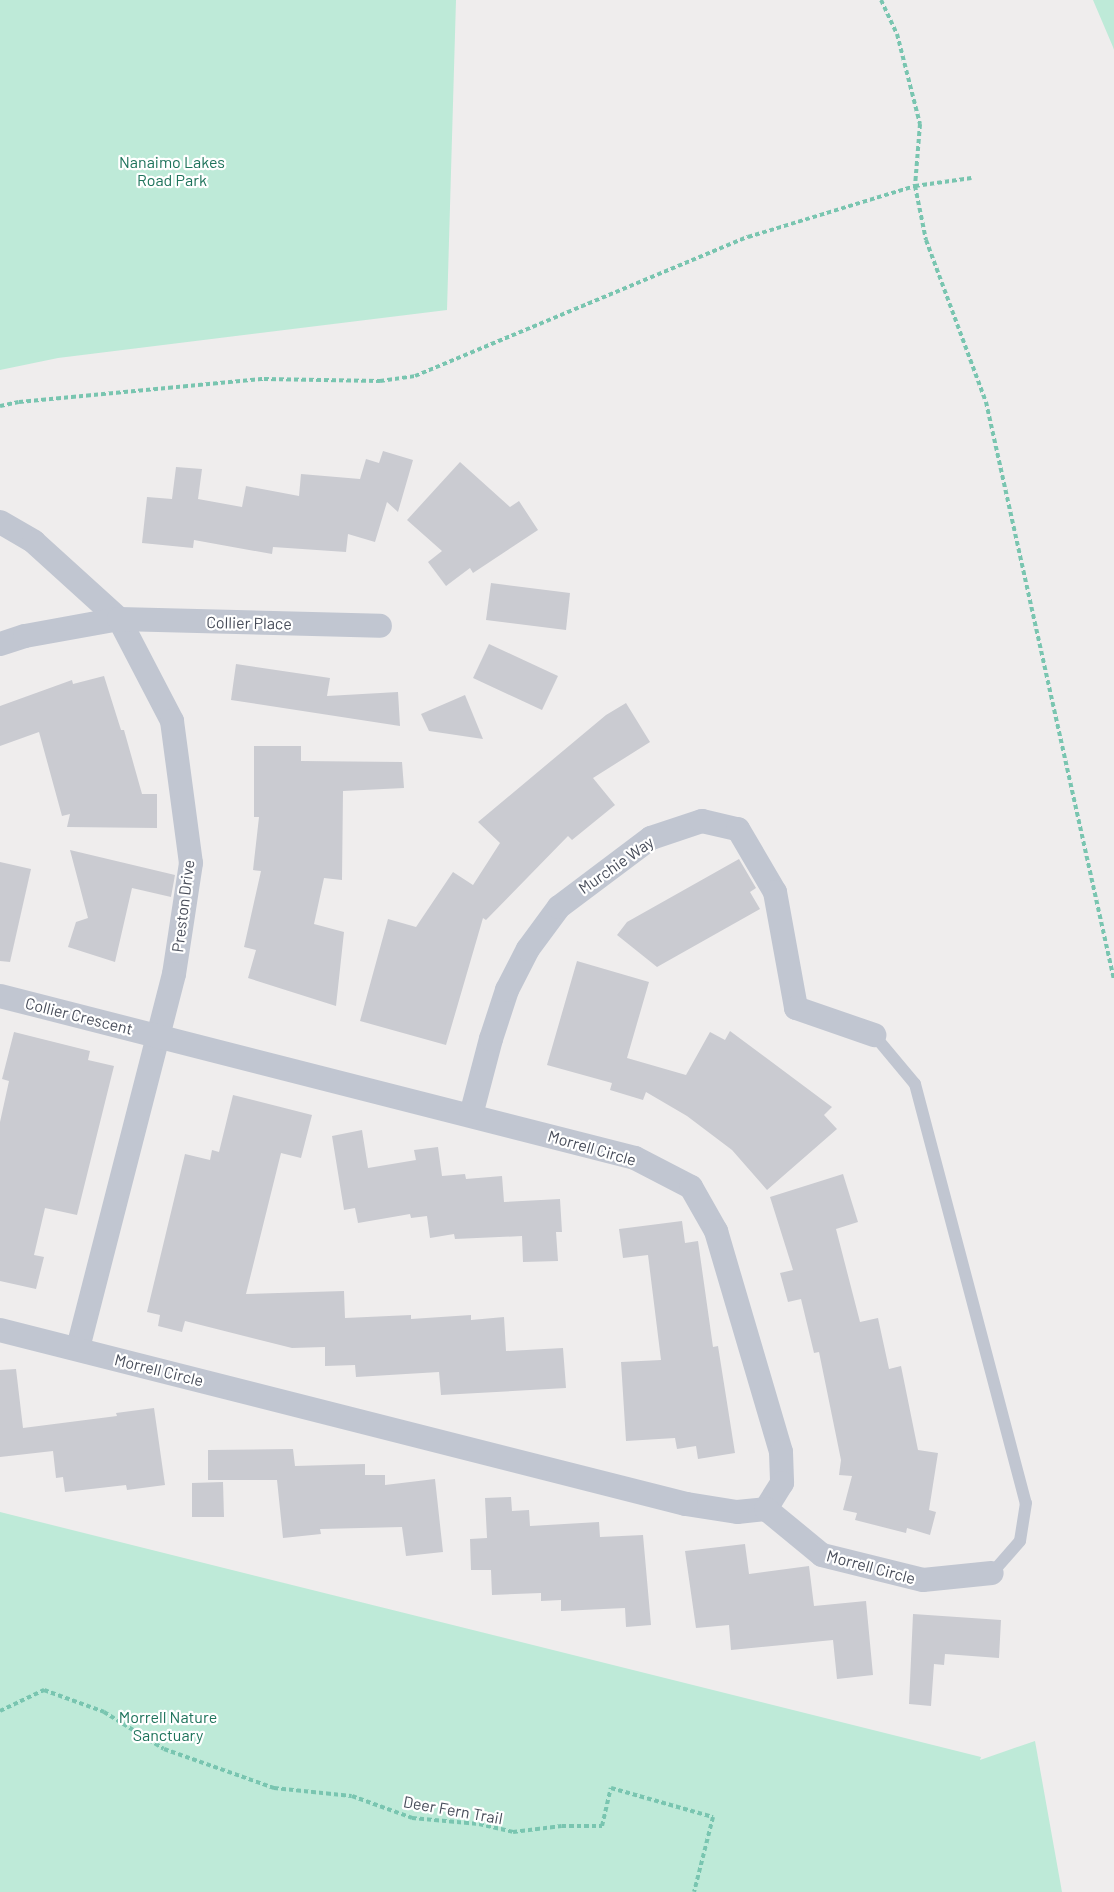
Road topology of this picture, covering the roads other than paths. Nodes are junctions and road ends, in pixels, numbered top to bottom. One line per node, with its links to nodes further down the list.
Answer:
1 (0, 522): 2 (street, Preston Drive)
2 (119, 619): 3 (street, Collier Place); 4 (street); 6 (street, Preston Drive)
3 (380, 626)
4 (0, 644)
5 (0, 996): 6 (street, Collier Crescent)
6 (158, 1035): 8 (street, Morrell Circle); 10 (street, Preston Drive)
7 (874, 1035): 8 (street, Murchie Way); 12 (lane)
8 (471, 1115): 11 (street, Morrell Circle)
9 (0, 1330): 10 (street, Morrell Circle)
10 (78, 1349): 11 (street, Morrell Circle)
11 (766, 1509): 12 (street, Morrell Circle)
12 (992, 1573)

